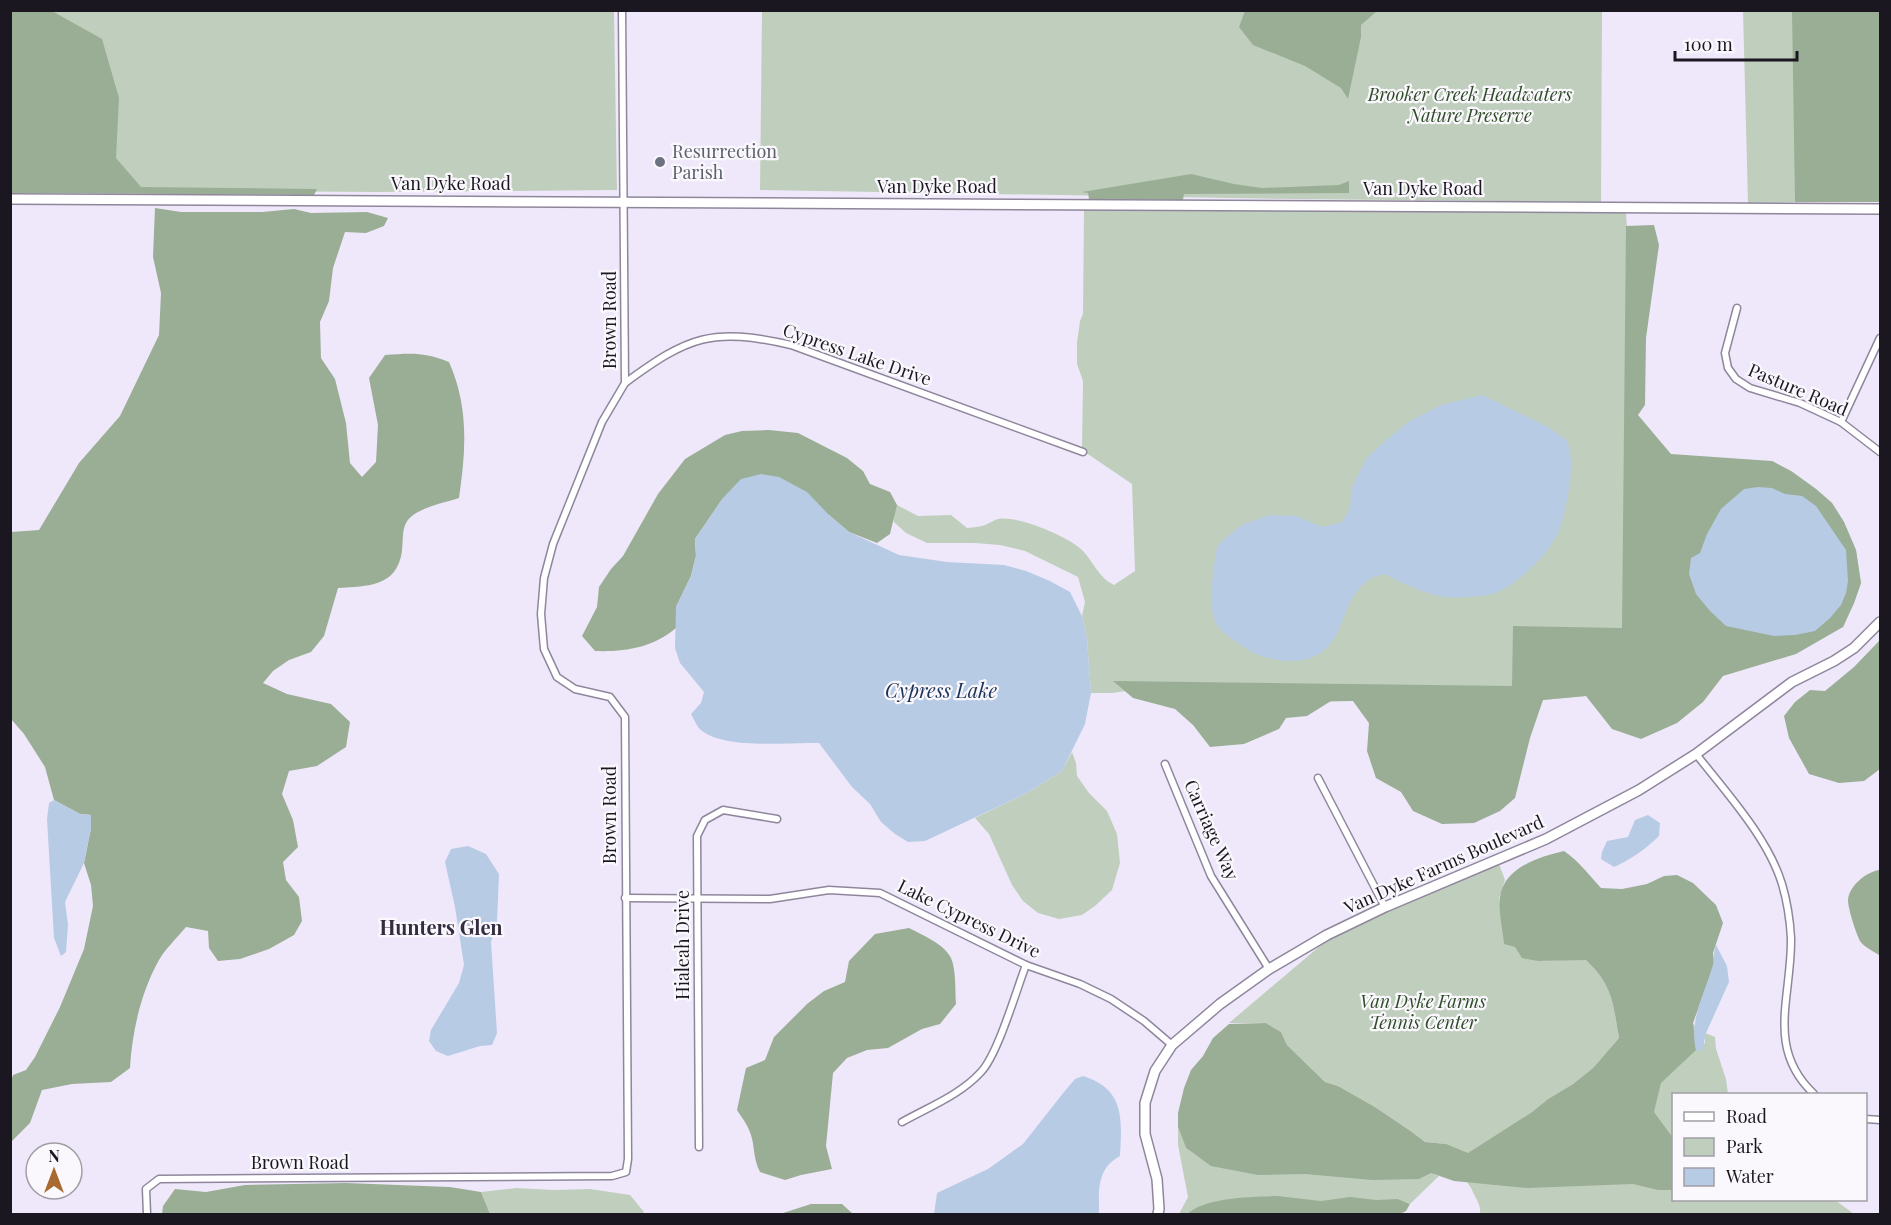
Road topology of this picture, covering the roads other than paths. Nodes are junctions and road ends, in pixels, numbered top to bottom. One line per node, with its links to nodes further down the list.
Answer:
1 (622, 10): 3 (street, Brown Road)
2 (10, 198): 3 (main road, Van Dyke Road)
3 (625, 202): 4 (main road, Van Dyke Road); 7 (street, Brown Road)
4 (1881, 208)
5 (1737, 308): 8 (street, Pasture Road)
6 (1881, 338): 8 (street)
7 (625, 384): 9 (street, Cypress Lake Drive); 17 (street, Brown Road)
8 (1841, 422): 10 (street, Pasture Road)
9 (1083, 452)
10 (1881, 452)
11 (1881, 622): 12 (main road, Van Dyke Farms Boulevard)
12 (1696, 754): 18 (main road, Van Dyke Farms Boulevard); 22 (street)
13 (1165, 764): 20 (street, Carriage Way)
14 (1318, 778): 18 (street)
15 (777, 819): 16 (street, Hialeah Drive)
16 (698, 897): 17 (street, Lake Cypress Drive); 19 (street, Lake Cypress Drive); 24 (street, Hialeah Drive)
17 (625, 898): 25 (street, Brown Road)
18 (1385, 907): 20 (main road, Van Dyke Farms Boulevard)
19 (1026, 966): 21 (street, Lake Cypress Drive); 23 (street)
20 (1269, 969): 21 (main road, Van Dyke Farms Boulevard)
21 (1172, 1045): 26 (main road, Van Dyke Farms Boulevard)
22 (1812, 1093)
23 (902, 1122)
24 (699, 1147)
25 (147, 1215)
26 (1158, 1215)

